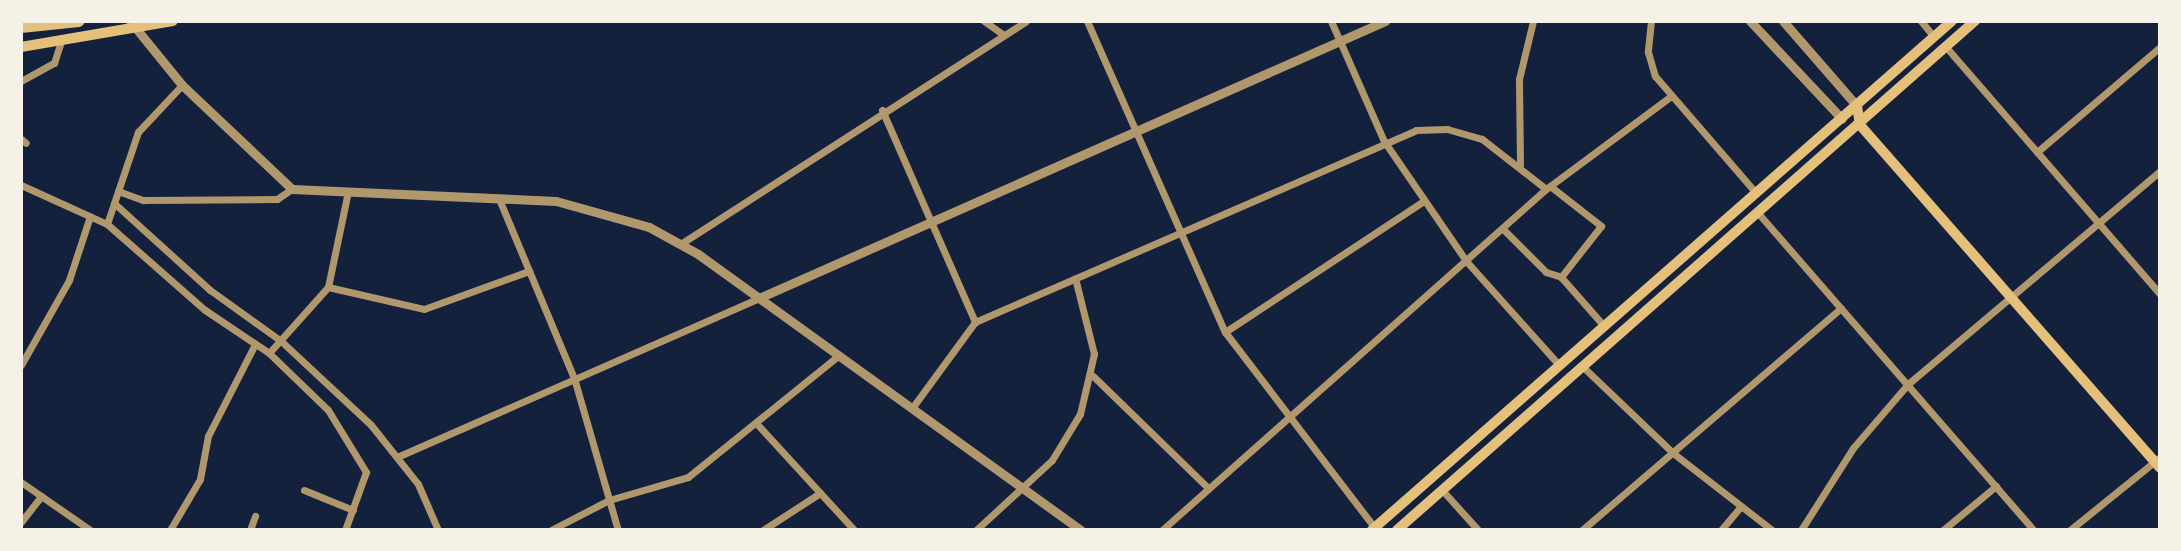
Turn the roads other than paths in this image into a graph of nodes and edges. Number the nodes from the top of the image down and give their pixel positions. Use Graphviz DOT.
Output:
graph roads {
  1 [pos="79,21"];
  2 [pos="173,21"];
  3 [pos="984,21"];
  4 [pos="1026,21"];
  5 [pos="1087,21"];
  6 [pos="1331,21"];
  7 [pos="1385,21"];
  8 [pos="1533,21"];
  9 [pos="1651,21"];
  10 [pos="1750,21"];
  11 [pos="1783,21"];
  12 [pos="1921,21"];
  13 [pos="1952,21"];
  14 [pos="1975,21"];
  15 [pos="131,25"];
  16 [pos="21,27"];
  17 [pos="1004,35"];
  18 [pos="1934,37"];
  19 [pos="61,41"];
  20 [pos="1340,41"];
  21 [pos="21,47"];
  22 [pos="1946,47"];
  23 [pos="2160,47"];
  24 [pos="21,81"];
  25 [pos="182,85"];
  26 [pos="1670,97"];
  27 [pos="1857,106"];
  28 [pos="881,110"];
  29 [pos="1842,120"];
  30 [pos="1860,125"];
  31 [pos="1135,130"];
  32 [pos="1384,141"];
  33 [pos="2037,152"];
  34 [pos="1520,164"];
  35 [pos="2160,171"];
  36 [pos="21,185"];
  37 [pos="1548,187"];
  38 [pos="292,189"];
  39 [pos="118,191"];
  40 [pos="1756,192"];
  41 [pos="347,196"];
  42 [pos="499,199"];
  43 [pos="1424,201"];
  44 [pos="114,203"];
  45 [pos="1758,214"];
  46 [pos="90,216"];
  47 [pos="2096,220"];
  48 [pos="930,221"];
  49 [pos="107,224"];
  50 [pos="1503,229"];
  51 [pos="1180,231"];
  52 [pos="682,243"];
  53 [pos="1466,262"];
  54 [pos="529,271"];
  55 [pos="1561,277"];
  56 [pos="1075,278"];
  57 [pos="328,288"];
  58 [pos="2160,294"];
  59 [pos="2007,295"];
  60 [pos="759,298"];
  61 [pos="1841,307"];
  62 [pos="975,322"];
  63 [pos="1604,326"];
  64 [pos="1225,332"];
  65 [pos="281,341"];
  66 [pos="255,344"];
  67 [pos="269,353"];
  68 [pos="838,356"];
  69 [pos="21,365"];
  70 [pos="1559,365"];
  71 [pos="1582,366"];
  72 [pos="1093,376"];
  73 [pos="575,378"];
  74 [pos="1908,384"];
  75 [pos="912,408"];
  76 [pos="1289,416"];
  77 [pos="757,424"];
  78 [pos="1673,453"];
  79 [pos="397,457"];
  80 [pos="2158,463"];
  81 [pos="21,482"];
  82 [pos="1996,486"];
  83 [pos="1023,488"];
  84 [pos="1208,488"];
  85 [pos="304,490"];
  86 [pos="1443,491"];
  87 [pos="820,493"];
  88 [pos="41,496"];
  89 [pos="609,500"];
  90 [pos="1741,506"];
  91 [pos="353,510"];
  92 [pos="255,516"];
  93 [pos="21,523"];
  94 [pos="1804,528"];
  95 [pos="1373,529"];
  96 [pos="90,530"];
  97 [pos="170,530"];
  98 [pos="250,530"];
  99 [pos="345,530"];
  100 [pos="438,530"];
  101 [pos="551,530"];
  102 [pos="618,530"];
  103 [pos="763,530"];
  104 [pos="854,530"];
  105 [pos="976,530"];
  106 [pos="1081,530"];
  107 [pos="1162,530"];
  108 [pos="1398,530"];
  109 [pos="1478,530"];
  110 [pos="1582,530"];
  111 [pos="1721,530"];
  112 [pos="1772,530"];
  113 [pos="1943,530"];
  114 [pos="2034,530"];
  115 [pos="2070,530"];
  1 -- 16 [label="highway"];
  2 -- 15 [label="main road"];
  3 -- 17 [label="street"];
  4 -- 17 [label="street"];
  5 -- 31 [label="street"];
  6 -- 20 [label="street"];
  7 -- 20 [label="street"];
  8 -- 34 [label="street"];
  9 -- 26 [label="street"];
  10 -- 29 [label="street"];
  11 -- 27 [label="street"];
  12 -- 18 [label="street"];
  13 -- 18 [label="main road"];
  14 -- 22 [label="main road"];
  15 -- 19 [label="main road"];
  15 -- 25 [label="street"];
  17 -- 28 [label="street"];
  18 -- 27 [label="main road"];
  19 -- 21 [label="main road"];
  19 -- 24 [label="street"];
  20 -- 31 [label="street"];
  20 -- 32 [label="street"];
  22 -- 30 [label="main road"];
  22 -- 33 [label="street"];
  23 -- 33 [label="street"];
  25 -- 38 [label="street"];
  25 -- 39 [label="street"];
  26 -- 37 [label="street"];
  26 -- 40 [label="street"];
  27 -- 29 [label="main road"];
  27 -- 30 [label="main road"];
  28 -- 48 [label="street"];
  28 -- 52 [label="street"];
  29 -- 30 [label="main road"];
  29 -- 40 [label="main road"];
  30 -- 45 [label="main road"];
  30 -- 59 [label="main road"];
  31 -- 48 [label="street"];
  31 -- 51 [label="street"];
  32 -- 34 [label="street"];
  32 -- 43 [label="street"];
  32 -- 51 [label="street"];
  33 -- 47 [label="street"];
  34 -- 37 [label="street"];
  35 -- 47 [label="street"];
  36 -- 46 [label="street"];
  37 -- 50 [label="street"];
  37 -- 55 [label="street"];
  38 -- 39 [label="street"];
  38 -- 41 [label="street"];
  39 -- 44 [label="street"];
  40 -- 63 [label="main road"];
  41 -- 42 [label="street"];
  41 -- 57 [label="street"];
  42 -- 52 [label="street"];
  42 -- 54 [label="street"];
  43 -- 53 [label="street"];
  43 -- 64 [label="street"];
  44 -- 49 [label="street"];
  44 -- 65 [label="street"];
  45 -- 61 [label="street"];
  45 -- 71 [label="main road"];
  46 -- 49 [label="street"];
  46 -- 69 [label="street"];
  47 -- 58 [label="street"];
  47 -- 59 [label="street"];
  48 -- 60 [label="street"];
  48 -- 62 [label="street"];
  49 -- 66 [label="street"];
  50 -- 53 [label="street"];
  50 -- 55 [label="street"];
  51 -- 56 [label="street"];
  51 -- 64 [label="street"];
  52 -- 60 [label="street"];
  53 -- 70 [label="street"];
  53 -- 76 [label="street"];
  54 -- 57 [label="street"];
  54 -- 73 [label="street"];
  55 -- 63 [label="street"];
  56 -- 62 [label="street"];
  56 -- 72 [label="street"];
  57 -- 65 [label="street"];
  59 -- 74 [label="street"];
  59 -- 80 [label="main road"];
  60 -- 68 [label="street"];
  60 -- 73 [label="street"];
  61 -- 74 [label="street"];
  61 -- 78 [label="street"];
  62 -- 75 [label="street"];
  63 -- 70 [label="main road"];
  64 -- 76 [label="street"];
  65 -- 67 [label="street"];
  65 -- 79 [label="street"];
  66 -- 67 [label="street"];
  66 -- 97 [label="street"];
  67 -- 91 [label="street"];
  68 -- 75 [label="street"];
  68 -- 77 [label="street"];
  70 -- 95 [label="main road"];
  71 -- 78 [label="street"];
  71 -- 86 [label="main road"];
  72 -- 83 [label="street"];
  72 -- 84 [label="street"];
  73 -- 79 [label="street"];
  73 -- 89 [label="street"];
  74 -- 82 [label="street"];
  74 -- 94 [label="street"];
  75 -- 83 [label="street"];
  76 -- 84 [label="street"];
  76 -- 95 [label="street"];
  77 -- 87 [label="street"];
  77 -- 89 [label="street"];
  78 -- 90 [label="street"];
  78 -- 110 [label="street"];
  79 -- 100 [label="street"];
  80 -- 115 [label="street"];
  81 -- 88 [label="street"];
  82 -- 113 [label="street"];
  82 -- 114 [label="street"];
  83 -- 105 [label="street"];
  83 -- 106 [label="street"];
  84 -- 107 [label="street"];
  85 -- 91 [label="street"];
  86 -- 108 [label="main road"];
  86 -- 109 [label="street"];
  87 -- 103 [label="street"];
  87 -- 104 [label="street"];
  88 -- 93 [label="street"];
  88 -- 96 [label="street"];
  89 -- 101 [label="street"];
  89 -- 102 [label="street"];
  90 -- 111 [label="street"];
  90 -- 112 [label="street"];
  91 -- 99 [label="street"];
  92 -- 98 [label="street"];
}
